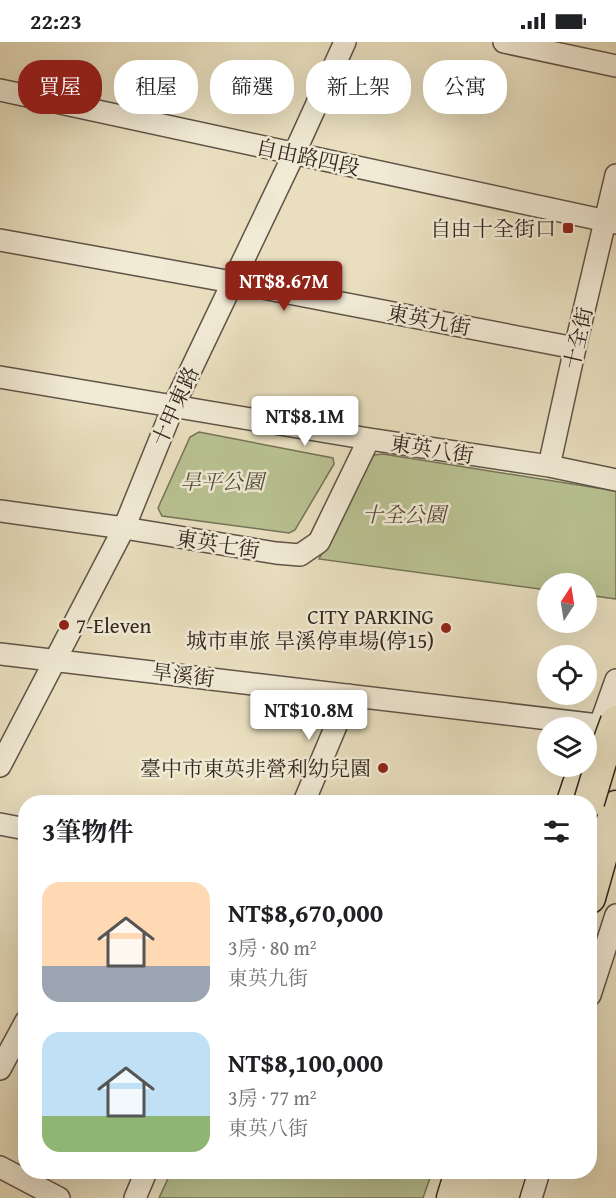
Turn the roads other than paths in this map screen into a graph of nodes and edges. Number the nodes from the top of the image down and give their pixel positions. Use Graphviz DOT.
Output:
graph roads {
  1 [pos="345,42"];
  2 [pos="504,42"];
  3 [pos="616,66"];
  4 [pos="0,90"];
  5 [pos="294,154"];
  6 [pos="616,175"];
  7 [pos="611,222"];
  8 [pos="0,240"];
  9 [pos="232,282"];
  10 [pos="575,348"];
  11 [pos="0,377"];
  12 [pos="174,405"];
  13 [pos="369,439"];
  14 [pos="549,466"];
  15 [pos="616,480"];
  16 [pos="0,511"];
  17 [pos="124,528"];
  18 [pos="0,654"];
  19 [pos="54,660"];
  20 [pos="616,680"];
  21 [pos="349,695"];
  22 [pos="611,724"];
  23 [pos="0,766"];
  24 [pos="579,789"];
  25 [pos="307,795"];
  26 [pos="616,806"];
  27 [pos="0,824"];
  28 [pos="18,827"];
  29 [pos="597,873"];
  30 [pos="616,915"];
  31 [pos="597,973"];
  32 [pos="18,1036"];
  33 [pos="0,1069"];
  34 [pos="0,1167"];
  35 [pos="18,1176"];
  36 [pos="23,1179"];
  37 [pos="143,1179"];
  38 [pos="448,1179"];
  39 [pos="458,1179"];
  40 [pos="473,1179"];
  41 [pos="481,1179"];
  42 [pos="509,1179"];
  43 [pos="537,1179"];
  44 [pos="59,1198"];
  45 [pos="135,1198"];
  46 [pos="442,1198"];
  47 [pos="452,1198"];
  48 [pos="467,1198"];
  49 [pos="476,1198"];
  50 [pos="503,1198"];
  51 [pos="531,1198"];
  1 -- 5 [label="street, 十甲東路"];
  2 -- 3 [label="street"];
  4 -- 5 [label="street, 自由路四段"];
  5 -- 7 [label="street, 自由路四段"];
  5 -- 9 [label="street, 十甲東路"];
  6 -- 7 [label="street, 十全街"];
  7 -- 10 [label="street, 十全街"];
  8 -- 9 [label="street, 東英九街"];
  9 -- 10 [label="street, 東英九街"];
  9 -- 12 [label="street, 十甲東路"];
  10 -- 14 [label="street, 十全街"];
  11 -- 12 [label="street, 東英八街"];
  12 -- 13 [label="street, 東英八街"];
  12 -- 17 [label="street, 十甲東路"];
  13 -- 14 [label="street, 東英八街"];
  13 -- 17 [label="street, 東英七街"];
  14 -- 15 [label="street, 東英八街"];
  16 -- 17 [label="street, 東英七街"];
  17 -- 19 [label="street, 十甲東路"];
  18 -- 19 [label="street, 旱溪街"];
  19 -- 21 [label="street, 旱溪街"];
  19 -- 23 [label="street, 十甲東路"];
  20 -- 22 [label="street"];
  21 -- 22 [label="street, 旱溪街"];
  21 -- 25 [label="street"];
  22 -- 24 [label="street"];
  22 -- 24 [label="highway, bridge"];
  26 -- 29 [label="highway"];
  27 -- 28 [label="street"];
  30 -- 31 [label="street"];
  32 -- 33 [label="street"];
  34 -- 35 [label="street"];
  36 -- 44 [label="street"];
  37 -- 45 [label="street"];
  38 -- 46 [label="street"];
  39 -- 47 [label="highway"];
  40 -- 48 [label="street"];
  41 -- 49 [label="highway"];
  42 -- 50 [label="highway"];
  43 -- 51 [label="street"];
}
